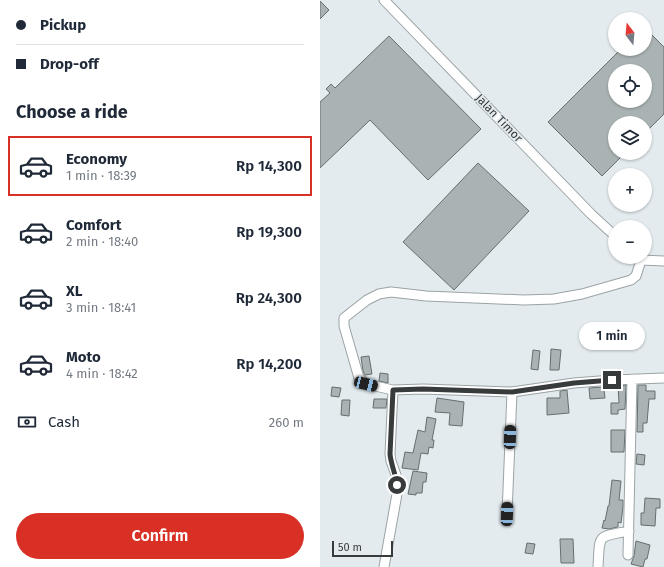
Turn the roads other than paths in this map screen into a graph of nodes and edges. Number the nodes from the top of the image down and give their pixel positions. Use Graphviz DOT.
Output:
graph roads {
  1 [pos="384,0"];
  2 [pos="608,230"];
  3 [pos="652,260"];
  4 [pos="664,261"];
  5 [pos="638,264"];
  6 [pos="664,378"];
  7 [pos="632,379"];
  8 [pos="393,390"];
  9 [pos="512,392"];
  10 [pos="507,514"];
  11 [pos="629,531"];
  12 [pos="628,555"];
  13 [pos="384,567"];
  14 [pos="598,567"];
  1 -- 2 [label="street, Jalan Timor"];
  3 -- 4 [label="street"];
  5 -- 8 [label="street"];
  6 -- 7 [label="street"];
  7 -- 9 [label="street"];
  7 -- 11 [label="street"];
  8 -- 9 [label="street"];
  8 -- 13 [label="street"];
  9 -- 10 [label="street"];
  11 -- 12 [label="street"];
  11 -- 14 [label="street"];
}
